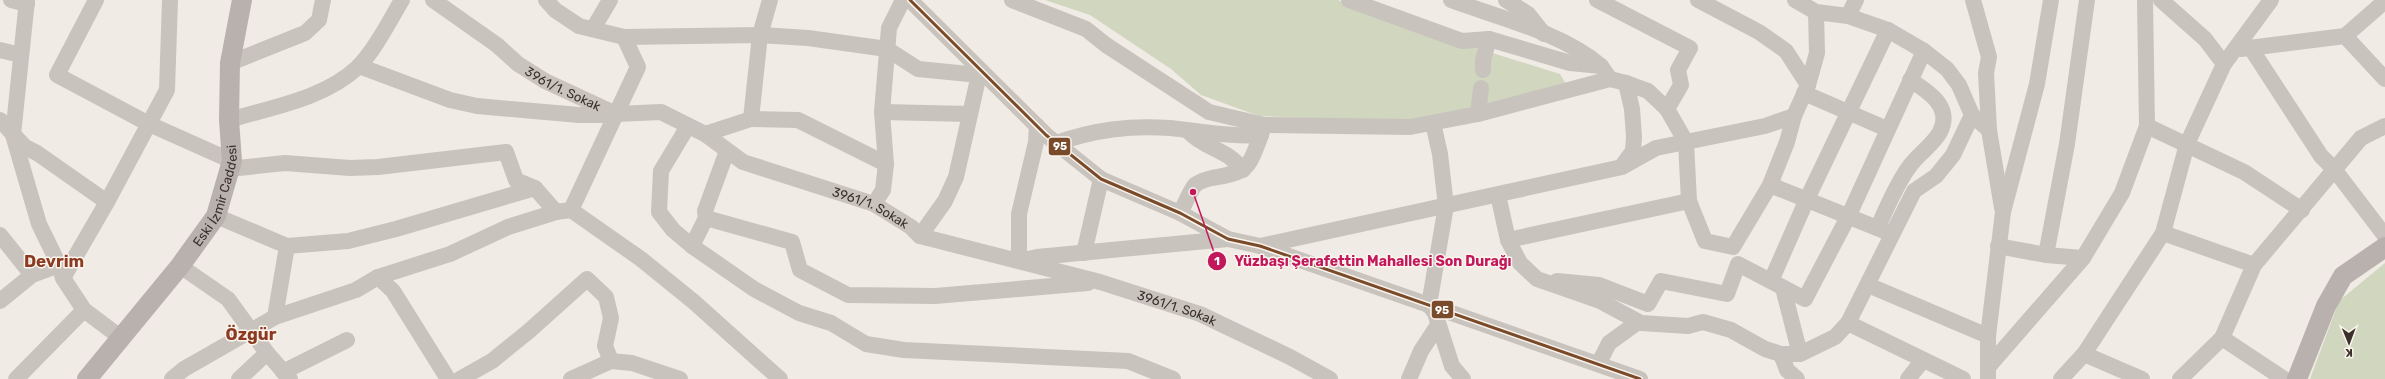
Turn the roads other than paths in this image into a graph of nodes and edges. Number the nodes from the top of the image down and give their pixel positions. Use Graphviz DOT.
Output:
graph roads {
  1 [pos="11,0"];
  2 [pos="96,0"];
  3 [pos="170,0"];
  4 [pos="242,0"];
  5 [pos="323,0"];
  6 [pos="402,0"];
  7 [pos="434,0"];
  8 [pos="546,0"];
  9 [pos="610,0"];
  10 [pos="770,0"];
  11 [pos="903,0"];
  12 [pos="910,0"];
  13 [pos="1012,0"];
  14 [pos="1349,0"];
  15 [pos="1451,0"];
  16 [pos="1506,0"];
  17 [pos="1597,0"];
  18 [pos="1698,0"];
  19 [pos="1795,0"];
  20 [pos="1856,0"];
  21 [pos="1973,0"];
  22 [pos="2051,0"];
  23 [pos="2087,0"];
  24 [pos="2145,0"];
  25 [pos="2162,0"];
  26 [pos="2385,0"];
  27 [pos="2268,1"];
  28 [pos="27,2"];
  29 [pos="1816,12"];
  30 [pos="1848,16"];
  31 [pos="593,29"];
  32 [pos="1888,30"];
  33 [pos="1544,34"];
  34 [pos="760,35"];
  35 [pos="2345,36"];
  36 [pos="624,37"];
  37 [pos="1489,39"];
  38 [pos="2250,46"];
  39 [pos="0,50"];
  40 [pos="888,50"];
  41 [pos="1924,51"];
  42 [pos="2233,51"];
  43 [pos="21,56"];
  44 [pos="230,63"];
  45 [pos="2224,64"];
  46 [pos="359,66"];
  47 [pos="1601,66"];
  48 [pos="1483,70"];
  49 [pos="980,73"];
  50 [pos="2385,79"];
  51 [pos="1910,80"];
  52 [pos="1618,81"];
  53 [pos="1481,88"];
  54 [pos="1806,89"];
  55 [pos="1667,109"];
  56 [pos="882,112"];
  57 [pos="1849,112"];
  58 [pos="616,114"];
  59 [pos="970,114"];
  60 [pos="1478,114"];
  61 [pos="1972,115"];
  62 [pos="1794,116"];
  63 [pos="751,119"];
  64 [pos="0,120"];
  65 [pos="229,120"];
  66 [pos="1433,123"];
  67 [pos="149,124"];
  68 [pos="688,126"];
  69 [pos="1037,126"];
  70 [pos="2147,126"];
  71 [pos="2385,126"];
  72 [pos="1887,129"];
  73 [pos="1188,130"];
  74 [pos="1263,130"];
  75 [pos="1989,130"];
  76 [pos="705,134"];
  77 [pos="12,135"];
  78 [pos="1686,142"];
  79 [pos="1056,143"];
  80 [pos="2187,144"];
  81 [pos="727,151"];
  82 [pos="886,164"];
  83 [pos="230,165"];
  84 [pos="1622,167"];
  85 [pos="2334,169"];
  86 [pos="1243,170"];
  87 [pos="1101,179"];
  88 [pos="1770,185"];
  89 [pos="535,188"];
  90 [pos="1498,195"];
  91 [pos="1807,199"];
  92 [pos="1689,201"];
  93 [pos="107,202"];
  94 [pos="874,204"];
  95 [pos="1446,206"];
  96 [pos="2302,210"];
  97 [pos="563,211"];
  98 [pos="2003,212"];
  99 [pos="1180,213"];
  100 [pos="1849,215"];
  101 [pos="216,216"];
  102 [pos="706,218"];
  103 [pos="1878,227"];
  104 [pos="2162,233"];
  105 [pos="0,235"];
  106 [pos="1892,235"];
  107 [pos="920,236"];
  108 [pos="2385,236"];
  109 [pos="1228,239"];
  110 [pos="1508,240"];
  111 [pos="287,246"];
  112 [pos="692,246"];
  113 [pos="1260,246"];
  114 [pos="1998,246"];
  115 [pos="1733,247"];
  116 [pos="2385,247"];
  117 [pos="1084,252"];
  118 [pos="2046,255"];
  119 [pos="2083,258"];
  120 [pos="1019,261"];
  121 [pos="1738,264"];
  122 [pos="2254,265"];
  123 [pos="180,266"];
  124 [pos="61,272"];
  125 [pos="32,275"];
  126 [pos="378,278"];
  127 [pos="1537,279"];
  128 [pos="1100,282"];
  129 [pos="1777,284"];
  130 [pos="1868,285"];
  131 [pos="1,299"];
  132 [pos="1429,305"];
  133 [pos="84,310"];
  134 [pos="275,317"];
  135 [pos="1638,322"];
  136 [pos="1848,323"];
  137 [pos="1438,325"];
  138 [pos="251,329"];
  139 [pos="1988,336"];
  140 [pos="120,337"];
  141 [pos="2222,338"];
  142 [pos="347,340"];
  143 [pos="267,352"];
  144 [pos="1781,354"];
  145 [pos="1800,354"];
  146 [pos="2084,354"];
  147 [pos="104,358"];
  148 [pos="1923,360"];
  149 [pos="611,361"];
  150 [pos="1599,363"];
  151 [pos="1989,373"];
  152 [pos="1621,375"];
  153 [pos="286,376"];
  154 [pos="2065,378"];
  155 [pos="2185,378"];
  156 [pos="16,379"];
  157 [pos="87,379"];
  158 [pos="97,379"];
  159 [pos="172,379"];
  160 [pos="239,379"];
  161 [pos="448,379"];
  162 [pos="460,379"];
  163 [pos="571,379"];
  164 [pos="680,379"];
  165 [pos="780,379"];
  166 [pos="1173,379"];
  167 [pos="1330,379"];
  168 [pos="1409,379"];
  169 [pos="1463,379"];
  170 [pos="1640,379"];
  171 [pos="1797,379"];
  172 [pos="1908,379"];
  173 [pos="1962,379"];
  174 [pos="2142,379"];
  175 [pos="2284,379"];
  176 [pos="2297,379"];
  1 -- 28 [label="street"];
  2 -- 67 [label="street"];
  3 -- 67 [label="street"];
  4 -- 44 [label="main road, Eski İzmir Caddesi"];
  5 -- 44 [label="street"];
  6 -- 46 [label="street"];
  7 -- 58 [label="street, 3961/1. Sokak"];
  8 -- 31 [label="street"];
  9 -- 31 [label="street"];
  10 -- 34 [label="street"];
  11 -- 40 [label="street"];
  12 -- 49 [label="street"];
  13 -- 74 [label="street"];
  14 -- 37 [label="street"];
  15 -- 33 [label="street"];
  16 -- 33 [label="street"];
  17 -- 55 [label="street"];
  18 -- 54 [label="street"];
  19 -- 29 [label="street"];
  20 -- 30 [label="street"];
  21 -- 75 [label="street"];
  22 -- 98 [label="street"];
  23 -- 118 [label="street"];
  24 -- 70 [label="street"];
  25 -- 45 [label="street"];
  26 -- 35 [label="street"];
  27 -- 42 [label="street"];
  28 -- 43 [label="street"];
  29 -- 30 [label="street"];
  29 -- 54 [label="street"];
  30 -- 32 [label="street"];
  31 -- 36 [label="street"];
  32 -- 41 [label="street"];
  32 -- 57 [label="street"];
  33 -- 47 [label="street"];
  34 -- 36 [label="street"];
  34 -- 40 [label="street"];
  34 -- 63 [label="street"];
  35 -- 38 [label="street"];
  35 -- 50 [label="street"];
  36 -- 58 [label="street"];
  37 -- 47 [label="street"];
  37 -- 48 [label="street"];
  38 -- 42 [label="street"];
  38 -- 85 [label="street"];
  39 -- 43 [label="street"];
  40 -- 49 [label="street"];
  40 -- 56 [label="street"];
  41 -- 51 [label="street"];
  41 -- 61 [label="street"];
  42 -- 45 [label="street"];
  43 -- 77 [label="street"];
  44 -- 65 [label="main road, Eski İzmir Caddesi"];
  45 -- 80 [label="street"];
  46 -- 58 [label="street"];
  46 -- 65 [label="street"];
  47 -- 52 [label="street"];
  49 -- 59 [label="street"];
  49 -- 69 [label="street"];
  51 -- 72 [label="street"];
  51 -- 103 [label="street"];
  52 -- 55 [label="street"];
  52 -- 60 [label="street"];
  52 -- 84 [label="street"];
  53 -- 60 [label="street"];
  54 -- 57 [label="street"];
  54 -- 62 [label="street"];
  55 -- 78 [label="street"];
  56 -- 59 [label="street"];
  56 -- 82 [label="street"];
  57 -- 72 [label="street"];
  57 -- 91 [label="street"];
  58 -- 68 [label="street, 3961/1. Sokak"];
  58 -- 97 [label="street"];
  59 -- 107 [label="street"];
  60 -- 66 [label="street"];
  61 -- 75 [label="street"];
  61 -- 106 [label="street"];
  62 -- 78 [label="street"];
  62 -- 88 [label="street"];
  63 -- 76 [label="street"];
  63 -- 82 [label="street"];
  64 -- 77 [label="street"];
  65 -- 83 [label="main road, Eski İzmir Caddesi"];
  66 -- 74 [label="street"];
  66 -- 95 [label="street"];
  67 -- 83 [label="street"];
  67 -- 93 [label="street"];
  68 -- 76 [label="street, 3961/1. Sokak"];
  68 -- 112 [label="street"];
  69 -- 79 [label="street"];
  69 -- 120 [label="street"];
  70 -- 80 [label="street"];
  70 -- 119 [label="street"];
  71 -- 85 [label="street"];
  72 -- 100 [label="street"];
  73 -- 74 [label="street"];
  73 -- 79 [label="street"];
  73 -- 86 [label="street"];
  74 -- 86 [label="street"];
  75 -- 98 [label="street"];
  76 -- 81 [label="street, 3961/1. Sokak"];
  77 -- 93 [label="street"];
  77 -- 124 [label="street"];
  78 -- 84 [label="street"];
  78 -- 92 [label="street"];
  79 -- 87 [label="street"];
  80 -- 96 [label="street"];
  80 -- 104 [label="street"];
  81 -- 94 [label="street, 3961/1. Sokak"];
  81 -- 102 [label="street"];
  82 -- 94 [label="street"];
  83 -- 89 [label="street"];
  83 -- 101 [label="main road, Eski İzmir Caddesi"];
  84 -- 90 [label="street"];
  85 -- 96 [label="street"];
  85 -- 108 [label="street"];
  86 -- 99 [label="street"];
  87 -- 99 [label="street"];
  87 -- 117 [label="street"];
  88 -- 91 [label="street"];
  88 -- 115 [label="street"];
  89 -- 97 [label="street"];
  89 -- 111 [label="street"];
  90 -- 95 [label="street"];
  90 -- 110 [label="street"];
  91 -- 100 [label="street"];
  91 -- 129 [label="street"];
  92 -- 110 [label="street"];
  92 -- 115 [label="street"];
  93 -- 124 [label="street"];
  94 -- 107 [label="street, 3961/1. Sokak"];
  95 -- 113 [label="street"];
  95 -- 132 [label="street"];
  96 -- 122 [label="street"];
  97 -- 126 [label="street"];
  97 -- 165 [label="street"];
  98 -- 114 [label="street"];
  99 -- 109 [label="street"];
  100 -- 103 [label="street"];
  100 -- 129 [label="street"];
  101 -- 111 [label="street"];
  101 -- 123 [label="main road, Eski İzmir Caddesi"];
  102 -- 112 [label="street"];
  102 -- 128 [label="street"];
  103 -- 106 [label="street"];
  104 -- 122 [label="street"];
  104 -- 146 [label="street"];
  105 -- 125 [label="street"];
  106 -- 130 [label="street"];
  107 -- 120 [label="street, 3961/1. Sokak"];
  109 -- 113 [label="street"];
  109 -- 117 [label="street"];
  110 -- 127 [label="street"];
  111 -- 134 [label="street"];
  112 -- 166 [label="street"];
  113 -- 132 [label="street"];
  114 -- 118 [label="street"];
  114 -- 139 [label="street"];
  115 -- 121 [label="street"];
  116 -- 176 [label="main road"];
  117 -- 120 [label="street"];
  118 -- 119 [label="street"];
  119 -- 151 [label="street"];
  120 -- 128 [label="street, 3961/1. Sokak"];
  121 -- 127 [label="street"];
  121 -- 129 [label="street"];
  122 -- 141 [label="street"];
  123 -- 138 [label="street"];
  123 -- 140 [label="main road, Eski İzmir Caddesi"];
  124 -- 125 [label="street"];
  124 -- 133 [label="street"];
  125 -- 131 [label="street"];
  126 -- 134 [label="street"];
  126 -- 161 [label="street"];
  127 -- 135 [label="street"];
  128 -- 167 [label="street, 3961/1. Sokak"];
  129 -- 145 [label="street"];
  130 -- 136 [label="street"];
  130 -- 139 [label="street"];
  132 -- 137 [label="street"];
  132 -- 150 [label="street"];
  133 -- 140 [label="street"];
  133 -- 156 [label="street"];
  134 -- 138 [label="street"];
  135 -- 144 [label="street"];
  135 -- 150 [label="street"];
  136 -- 145 [label="street"];
  136 -- 148 [label="street"];
  137 -- 168 [label="street"];
  137 -- 169 [label="street"];
  138 -- 143 [label="street"];
  138 -- 159 [label="street"];
  139 -- 151 [label="street"];
  140 -- 147 [label="main road, Eski İzmir Caddesi"];
  141 -- 155 [label="street"];
  141 -- 175 [label="street"];
  142 -- 153 [label="street"];
  143 -- 153 [label="street"];
  143 -- 160 [label="street"];
  144 -- 145 [label="street"];
  144 -- 171 [label="street"];
  146 -- 154 [label="street"];
  146 -- 174 [label="street"];
  147 -- 157 [label="main road, Eski İzmir Caddesi"];
  147 -- 158 [label="main road, Eski İzmir Caddesi"];
  148 -- 172 [label="street"];
  148 -- 173 [label="street"];
  149 -- 162 [label="street"];
  149 -- 163 [label="street"];
  149 -- 164 [label="street"];
  150 -- 152 [label="street"];
  152 -- 170 [label="street"];
}
